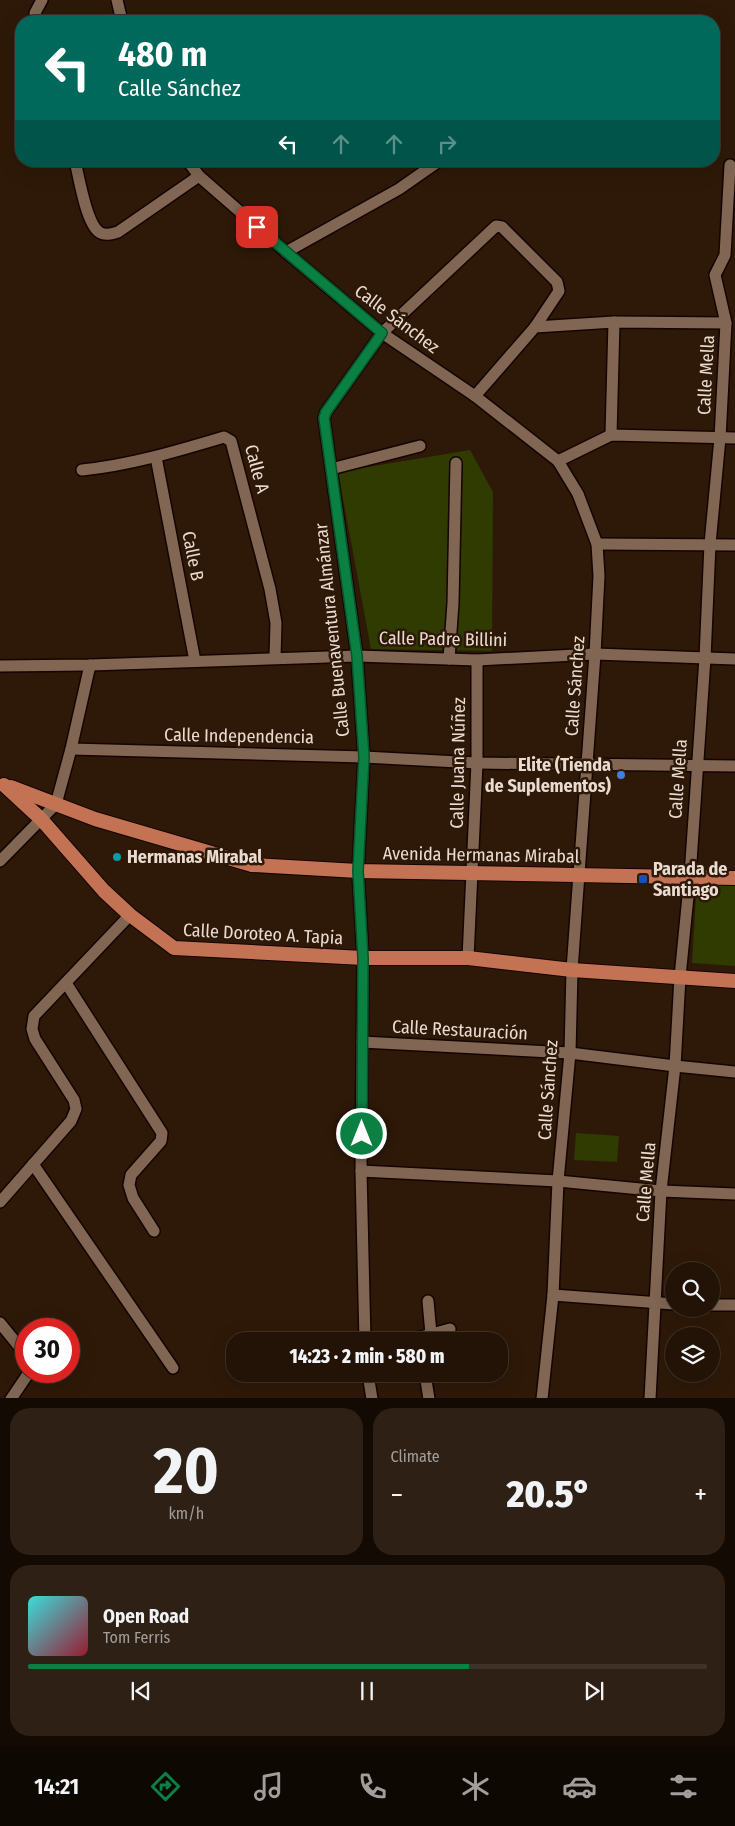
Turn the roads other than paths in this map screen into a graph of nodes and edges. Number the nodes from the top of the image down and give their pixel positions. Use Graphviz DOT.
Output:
graph roads {
  1 [pos="42,0"];
  2 [pos="117,0"];
  3 [pos="36,15"];
  4 [pos="121,15"];
  5 [pos="730,165"];
  6 [pos="76,167"];
  7 [pos="192,167"];
  8 [pos="430,167"];
  9 [pos="199,176"];
  10 [pos="286,252"];
  11 [pos="614,322"];
  12 [pos="726,323"];
  13 [pos="535,327"];
  14 [pos="382,333"];
  15 [pos="475,396"];
  16 [pos="611,435"];
  17 [pos="720,438"];
  18 [pos="735,438"];
  19 [pos="420,446"];
  20 [pos="156,457"];
  21 [pos="558,461"];
  22 [pos="456,463"];
  23 [pos="331,469"];
  24 [pos="82,470"];
  25 [pos="597,544"];
  26 [pos="710,544"];
  27 [pos="735,545"];
  28 [pos="595,654"];
  29 [pos="357,656"];
  30 [pos="275,658"];
  31 [pos="705,658"];
  32 [pos="449,659"];
  33 [pos="735,659"];
  34 [pos="477,660"];
  35 [pos="195,661"];
  36 [pos="90,665"];
  37 [pos="0,666"];
  38 [pos="71,749"];
  39 [pos="364,757"];
  40 [pos="477,763"];
  41 [pos="587,764"];
  42 [pos="696,765"];
  43 [pos="735,766"];
  44 [pos="2,784"];
  45 [pos="56,804"];
  46 [pos="41,819"];
  47 [pos="0,861"];
  48 [pos="358,871"];
  49 [pos="472,874"];
  50 [pos="578,876"];
  51 [pos="690,876"];
  52 [pos="735,878"];
  53 [pos="130,915"];
  54 [pos="363,958"];
  55 [pos="468,958"];
  56 [pos="572,970"];
  57 [pos="680,977"];
  58 [pos="735,980"];
  59 [pos="66,983"];
  60 [pos="362,1042"];
  61 [pos="570,1053"];
  62 [pos="675,1066"];
  63 [pos="735,1072"];
  64 [pos="33,1164"];
  65 [pos="361,1171"];
  66 [pos="558,1181"];
  67 [pos="661,1191"];
  68 [pos="735,1194"];
  69 [pos="0,1202"];
  70 [pos="154,1230"];
  71 [pos="553,1296"];
  72 [pos="428,1301"];
  73 [pos="656,1304"];
  74 [pos="665,1304"];
  75 [pos="720,1305"];
  76 [pos="735,1306"];
  77 [pos="0,1323"];
  78 [pos="450,1328"];
  79 [pos="365,1332"];
  80 [pos="425,1332"];
  81 [pos="440,1332"];
  82 [pos="15,1341"];
  83 [pos="172,1368"];
  84 [pos="369,1382"];
  85 [pos="426,1382"];
  86 [pos="22,1383"];
  87 [pos="11,1398"];
  88 [pos="372,1398"];
  89 [pos="429,1398"];
  90 [pos="542,1398"];
  91 [pos="650,1398"];
  1 -- 3 [label="street"];
  2 -- 4 [label="street"];
  5 -- 12 [label="street, Calle Mella"];
  6 -- 9 [label="street"];
  7 -- 9 [label="street, Calle Sánchez"];
  8 -- 10 [label="street"];
  9 -- 10 [label="street, Calle Sánchez"];
  10 -- 14 [label="street, Calle Sánchez"];
  11 -- 12 [label="street"];
  11 -- 13 [label="street"];
  11 -- 16 [label="street"];
  12 -- 17 [label="street, Calle Mella"];
  13 -- 14 [label="street, Calle Buenaventura Almánzar"];
  13 -- 15 [label="street"];
  14 -- 15 [label="street, Calle Sánchez"];
  14 -- 23 [label="street, Calle Buenaventura Almánzar"];
  15 -- 21 [label="street, Calle Sánchez"];
  16 -- 17 [label="street"];
  16 -- 21 [label="street"];
  17 -- 18 [label="street"];
  17 -- 26 [label="street, Calle Mella"];
  19 -- 23 [label="street"];
  20 -- 24 [label="street, Calle A"];
  20 -- 30 [label="street, Calle A"];
  20 -- 35 [label="street, Calle B"];
  21 -- 25 [label="street, Calle Sánchez"];
  22 -- 32 [label="street"];
  23 -- 29 [label="street, Calle Buenaventura Almánzar"];
  25 -- 26 [label="street"];
  25 -- 28 [label="street, Calle Sánchez"];
  26 -- 27 [label="street"];
  26 -- 31 [label="street, Calle Mella"];
  28 -- 31 [label="street, Calle Padre Billini"];
  28 -- 34 [label="street, Calle Padre Billini"];
  28 -- 41 [label="street, Calle Sánchez"];
  29 -- 30 [label="street, Calle Padre Billini"];
  29 -- 32 [label="street, Calle Padre Billini"];
  29 -- 39 [label="street, Calle Buenaventura Almánzar"];
  30 -- 35 [label="street, Calle Padre Billini"];
  31 -- 33 [label="street, Calle Padre Billini"];
  31 -- 42 [label="street, Calle Mella"];
  32 -- 34 [label="street, Calle Padre Billini"];
  34 -- 40 [label="street, Calle Juana Núñez"];
  35 -- 36 [label="street, Calle Padre Billini"];
  36 -- 37 [label="street, Calle Padre Billini"];
  36 -- 38 [label="street"];
  38 -- 39 [label="street, Calle Independencia"];
  38 -- 45 [label="street"];
  39 -- 40 [label="street, Calle Independencia"];
  39 -- 48 [label="street, Calle Buenaventura Almánzar"];
  40 -- 41 [label="street, Calle Independencia"];
  40 -- 49 [label="street, Calle Juana Núñez"];
  41 -- 42 [label="street, Calle Independencia"];
  41 -- 50 [label="street, Calle Sánchez"];
  42 -- 43 [label="street, Calle Independencia"];
  42 -- 51 [label="street, Calle Mella"];
  44 -- 45 [label="main road, Avenida Hermanas Mirabal"];
  44 -- 46 [label="main road, Calle Doroteo A. Tapia"];
  45 -- 46 [label="street"];
  45 -- 48 [label="main road, Avenida Hermanas Mirabal"];
  46 -- 47 [label="street"];
  46 -- 53 [label="main road, Calle Doroteo A. Tapia"];
  48 -- 49 [label="main road, Avenida Hermanas Mirabal"];
  48 -- 54 [label="street, Calle Buenaventura Almánzar"];
  49 -- 50 [label="main road, Avenida Hermanas Mirabal"];
  49 -- 55 [label="street, Calle Juana Núñez"];
  50 -- 51 [label="main road, Avenida Hermanas Mirabal"];
  50 -- 56 [label="street, Calle Sánchez"];
  51 -- 52 [label="main road, Avenida Hermanas Mirabal"];
  51 -- 57 [label="street, Calle Mella"];
  53 -- 54 [label="main road, Calle Doroteo A. Tapia"];
  53 -- 59 [label="street"];
  54 -- 55 [label="main road, Calle Doroteo A. Tapia"];
  54 -- 60 [label="street, Calle Buenaventura Almánzar"];
  55 -- 56 [label="main road, Calle Doroteo A. Tapia"];
  56 -- 57 [label="main road, Calle Doroteo A. Tapia"];
  56 -- 61 [label="street, Calle Sánchez"];
  57 -- 58 [label="main road, Calle Doroteo A. Tapia"];
  57 -- 62 [label="street, Calle Mella"];
  59 -- 64 [label="street"];
  59 -- 70 [label="street"];
  60 -- 61 [label="street, Calle Restauración"];
  60 -- 65 [label="street, Calle Buenaventura Almánzar"];
  61 -- 62 [label="street, Calle Restauración"];
  61 -- 66 [label="street, Calle Sánchez"];
  62 -- 63 [label="street, Calle Restauración"];
  62 -- 67 [label="street, Calle Mella"];
  64 -- 69 [label="street"];
  64 -- 83 [label="street"];
  65 -- 66 [label="street"];
  65 -- 79 [label="street, Calle Buenaventura Almánzar"];
  66 -- 67 [label="street"];
  66 -- 71 [label="street, Calle Sánchez"];
  67 -- 68 [label="street"];
  67 -- 73 [label="street, Calle Mella"];
  71 -- 73 [label="street"];
  71 -- 90 [label="street, Calle Sánchez"];
  72 -- 80 [label="street"];
  73 -- 74 [label="street"];
  73 -- 91 [label="street, Calle Mella"];
  75 -- 76 [label="street"];
  77 -- 82 [label="street"];
  78 -- 81 [label="street"];
  84 -- 88 [label="street"];
  85 -- 89 [label="street"];
  86 -- 87 [label="street"];
}
